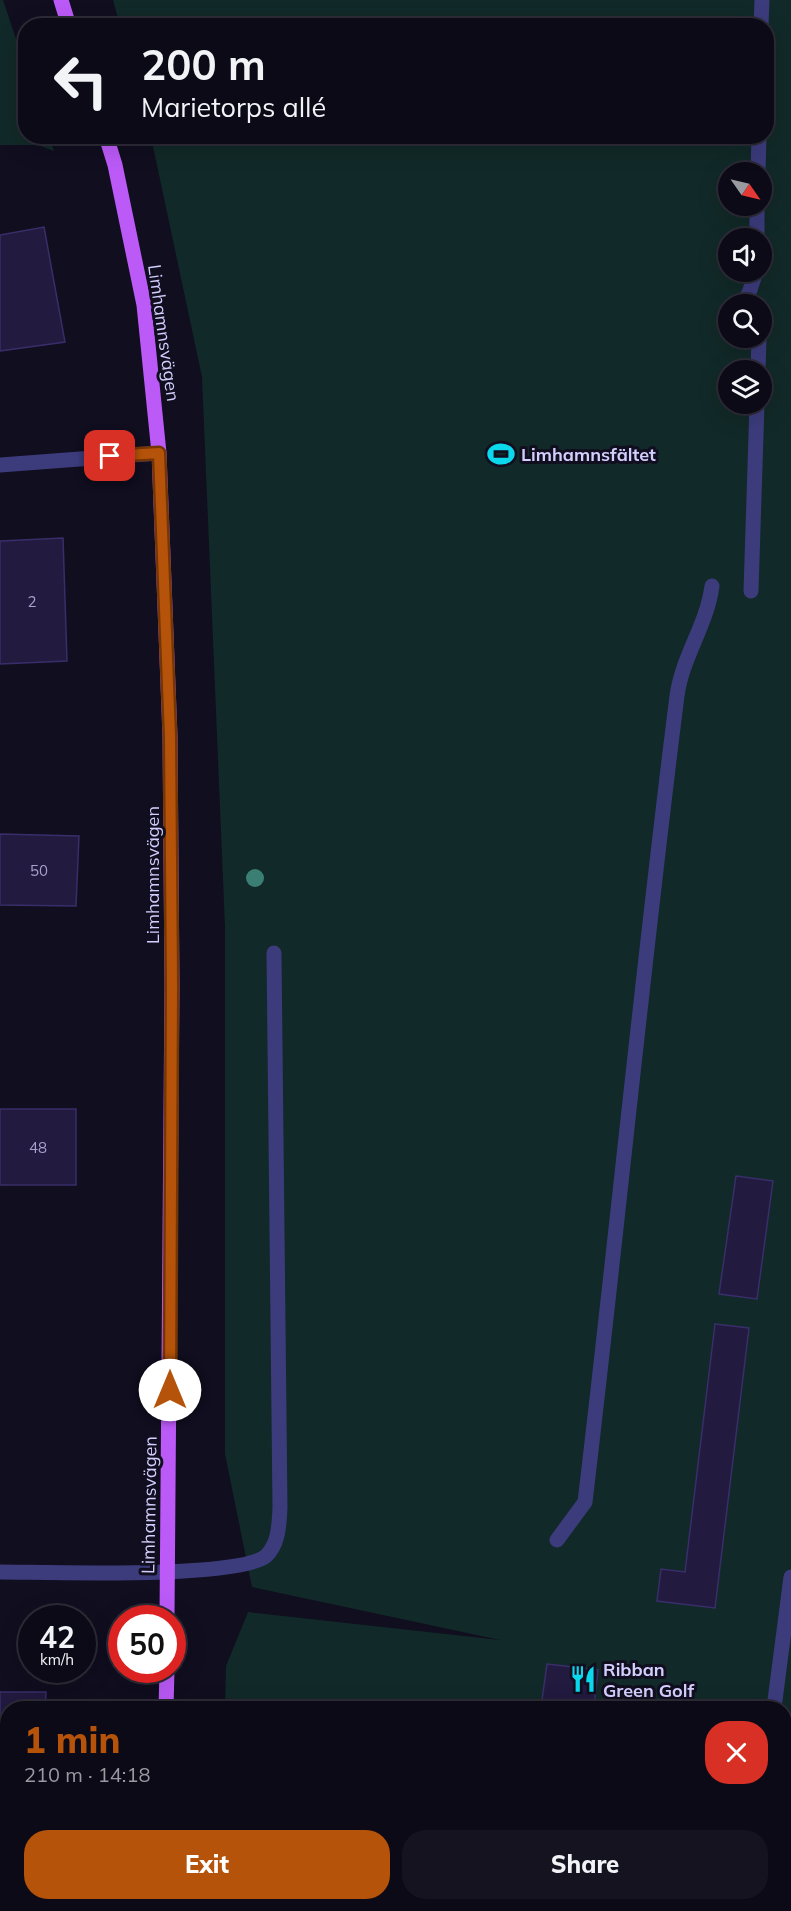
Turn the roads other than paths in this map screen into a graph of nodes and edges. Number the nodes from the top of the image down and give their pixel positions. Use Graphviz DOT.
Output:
graph roads {
  1 [pos="60,0"];
  2 [pos="762,0"];
  3 [pos="66,18"];
  4 [pos="761,18"];
  5 [pos="109,144"];
  6 [pos="759,144"];
  7 [pos="758,162"];
  8 [pos="757,414"];
  9 [pos="159,453"];
  10 [pos="0,465"];
  11 [pos="712,586"];
  12 [pos="751,591"];
  13 [pos="274,953"];
  14 [pos="557,1540"];
  15 [pos="168,1571"];
  16 [pos="0,1572"];
  17 [pos="791,1577"];
  18 [pos="167,1605"];
  19 [pos="167,1683"];
  20 [pos="166,1701"];
  21 [pos="775,1701"];
  1 -- 3 [label="main road"];
  2 -- 4 [label="street"];
  5 -- 9 [label="main road, Limhamnsvägen"];
  6 -- 7 [label="street"];
  8 -- 12 [label="street"];
  9 -- 10 [label="street"];
  9 -- 15 [label="main road, Limhamnsvägen"];
  11 -- 14 [label="street"];
  13 -- 15 [label="street"];
  15 -- 16 [label="street"];
  15 -- 18 [label="main road, Limhamnsvägen"];
  17 -- 21 [label="street"];
  19 -- 20 [label="main road"];
}
